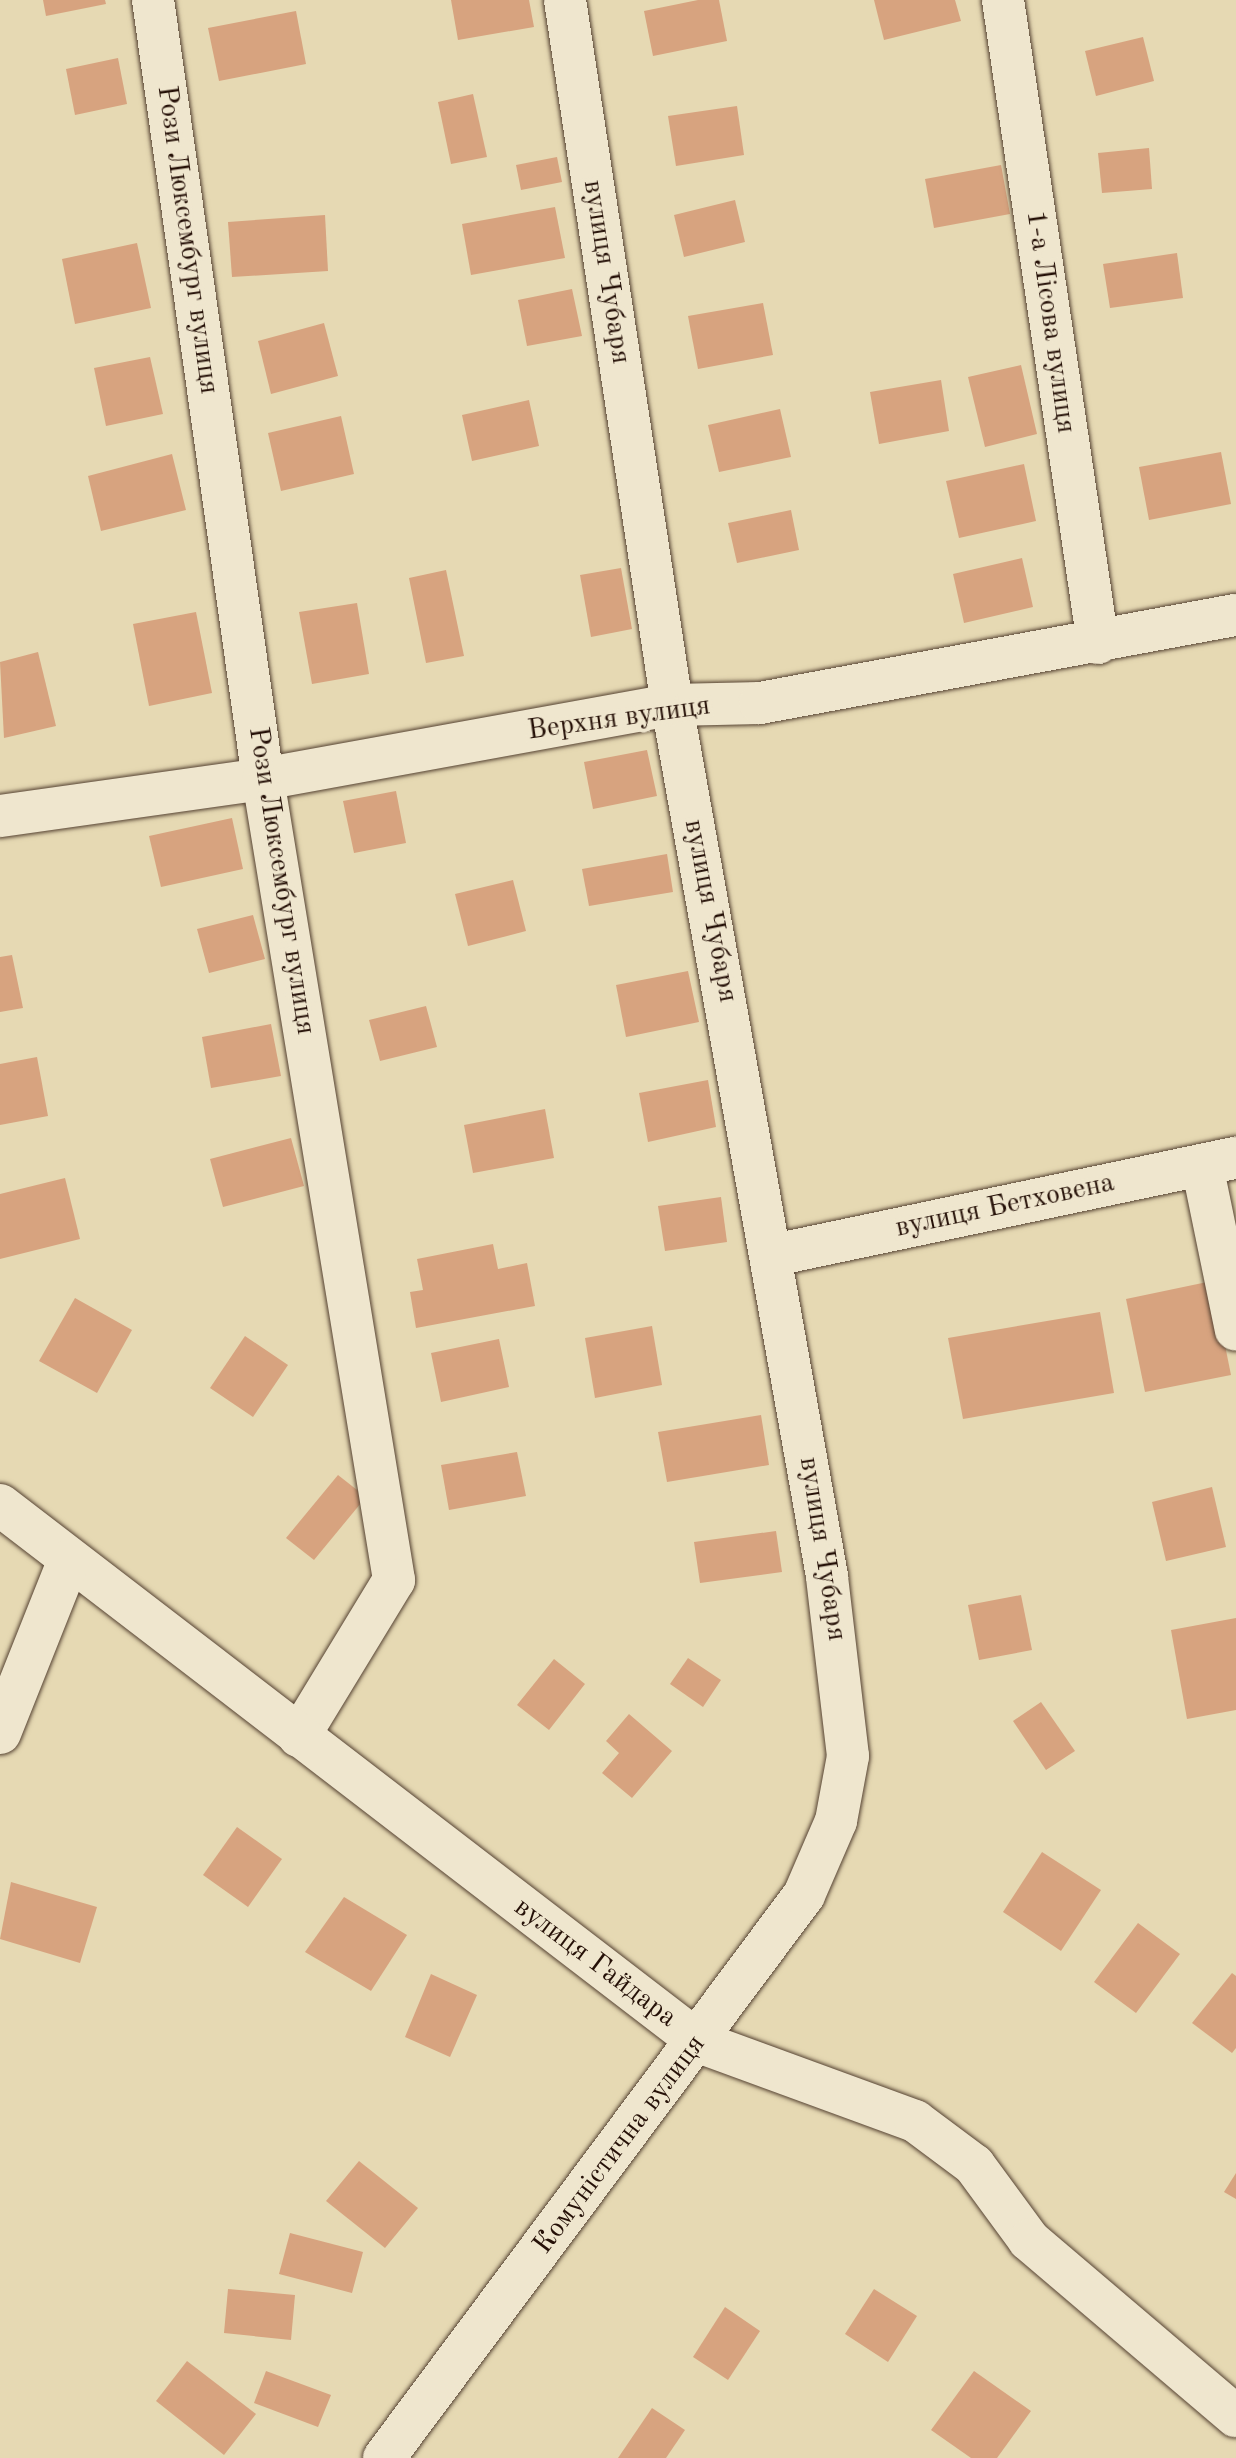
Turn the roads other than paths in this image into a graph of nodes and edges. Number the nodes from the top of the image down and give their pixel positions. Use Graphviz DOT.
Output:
graph roads {
  1 [pos="153,0"];
  2 [pos="565,0"];
  3 [pos="1003,0"];
  4 [pos="1236,615"];
  5 [pos="1098,643"];
  6 [pos="672,705"];
  7 [pos="263,779"];
  8 [pos="0,816"];
  9 [pos="1219,1161"];
  10 [pos="774,1255"];
  11 [pos="1236,1330"];
  12 [pos="0,1505"];
  13 [pos="69,1560"];
  14 [pos="0,1733"];
  15 [pos="299,1736"];
  16 [pos="836,1821"];
  17 [pos="699,2042"];
  18 [pos="1236,2416"];
  19 [pos="384,2458"];
  1 -- 7 [label="street, Рози Люксембург вулиця"];
  2 -- 6 [label="street, вулиця Чубаря"];
  3 -- 5 [label="street, 1-а Лісова вулиця"];
  4 -- 5 [label="street, Верхня вулиця"];
  5 -- 6 [label="street, Верхня вулиця"];
  6 -- 7 [label="street, Верхня вулиця"];
  6 -- 10 [label="street, вулиця Чубаря"];
  7 -- 8 [label="street, Верхня вулиця"];
  7 -- 15 [label="street, Рози Люксембург вулиця"];
  9 -- 10 [label="street, вулиця Бетховена"];
  9 -- 11 [label="street"];
  10 -- 16 [label="street, вулиця Чубаря"];
  12 -- 13 [label="street, вулиця Гайдара"];
  13 -- 14 [label="street"];
  13 -- 15 [label="street, вулиця Гайдара"];
  15 -- 17 [label="street, вулиця Гайдара"];
  16 -- 17 [label="street, Комуністична вулиця"];
  17 -- 18 [label="street, вулиця Гайдара"];
  17 -- 19 [label="street, Комуністична вулиця"];
}
